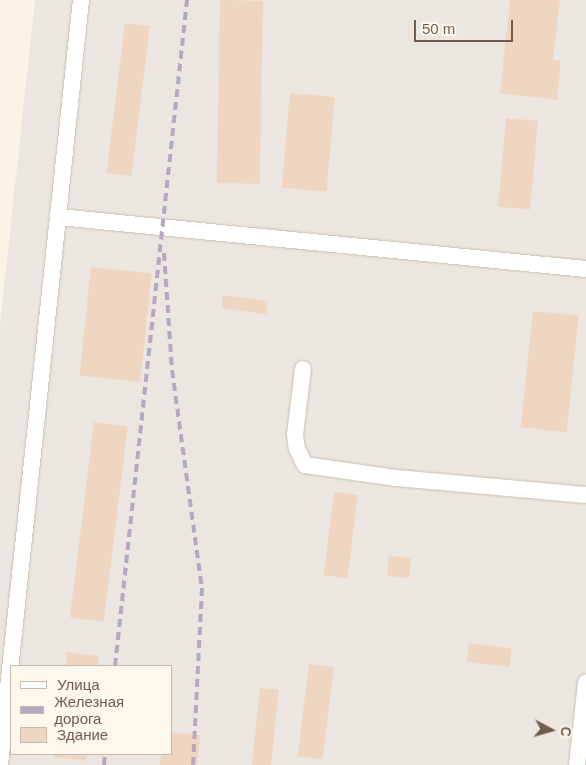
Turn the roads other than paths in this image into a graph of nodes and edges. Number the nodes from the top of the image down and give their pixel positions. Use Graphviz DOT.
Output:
graph roads {
  1 [pos="81,0"];
  2 [pos="59,217"];
  3 [pos="586,269"];
  4 [pos="303,369"];
  5 [pos="586,495"];
  6 [pos="11,665"];
  7 [pos="10,671"];
  8 [pos="586,682"];
  9 [pos="0,764"];
  10 [pos="577,765"];
  1 -- 2 [label="lane"];
  2 -- 3 [label="lane"];
  2 -- 6 [label="lane"];
  4 -- 5 [label="lane"];
  7 -- 9 [label="lane"];
  8 -- 10 [label="lane"];
}
